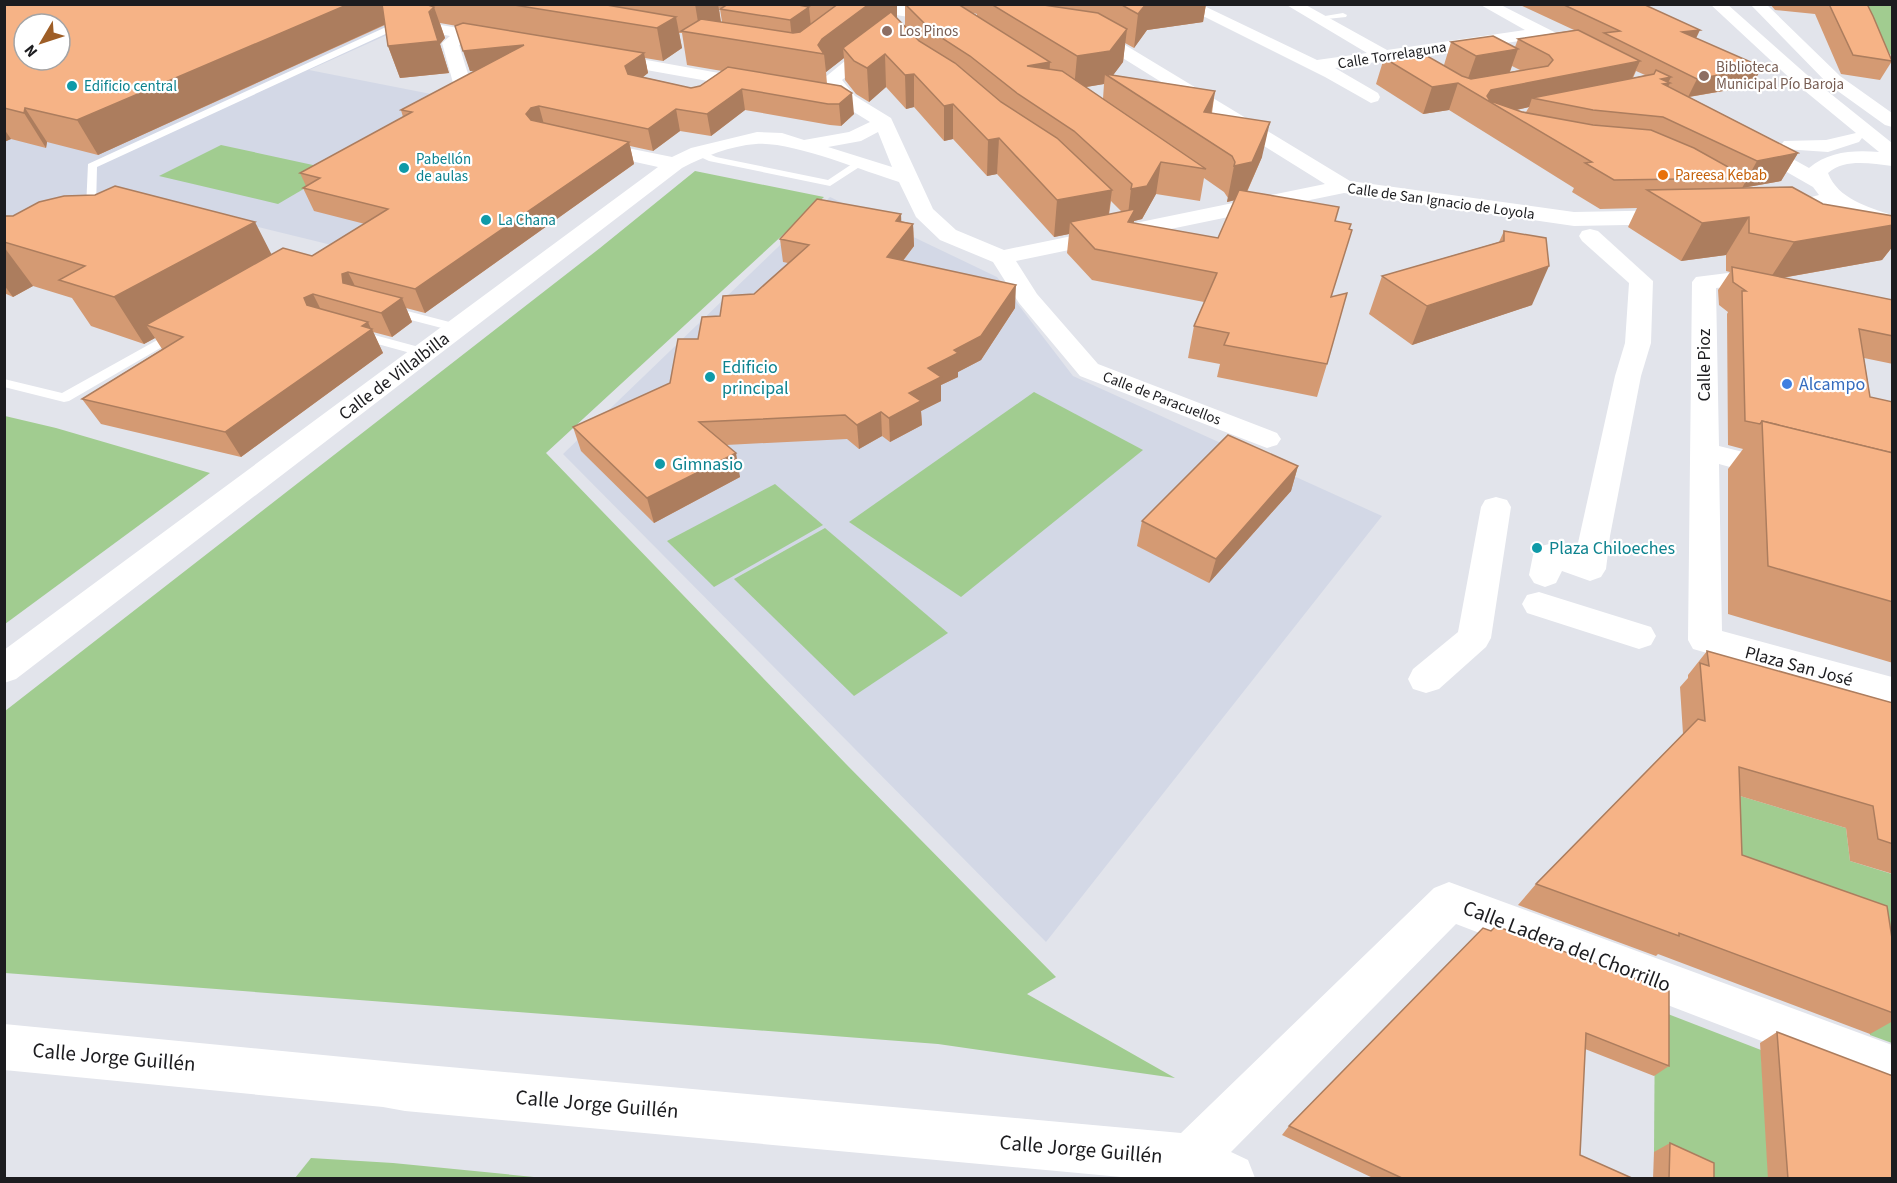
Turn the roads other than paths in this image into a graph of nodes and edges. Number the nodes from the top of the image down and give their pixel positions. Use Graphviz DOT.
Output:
graph roads {
  1 [pos="435,4"];
  2 [pos="855,4"];
  3 [pos="1186,4"];
  4 [pos="1276,4"];
  5 [pos="1486,4"];
  6 [pos="1756,4"];
  7 [pos="1719,7"];
  8 [pos="916,13"];
  9 [pos="1303,14"];
  10 [pos="1343,15"];
  11 [pos="969,20"];
  12 [pos="1267,24"];
  13 [pos="435,28"];
  14 [pos="1239,28"];
  15 [pos="1541,33"];
  16 [pos="468,34"];
  17 [pos="1068,34"];
  18 [pos="512,42"];
  19 [pos="1456,45"];
  20 [pos="590,55"];
  21 [pos="1388,55"];
  22 [pos="685,56"];
  23 [pos="1485,61"];
  24 [pos="1602,64"];
  25 [pos="1315,66"];
  26 [pos="670,69"];
  27 [pos="1418,71"];
  28 [pos="1800,78"];
  29 [pos="727,80"];
  30 [pos="647,84"];
  31 [pos="771,87"];
  32 [pos="464,90"];
  33 [pos="703,95"];
  34 [pos="1371,97"];
  35 [pos="1893,121"];
  36 [pos="884,122"];
  37 [pos="1852,138"];
  38 [pos="1884,140"];
  39 [pos="569,142"];
  40 [pos="805,145"];
  41 [pos="1791,145"];
  42 [pos="1893,153"];
  43 [pos="686,158"];
  44 [pos="1850,158"];
  45 [pos="1893,160"];
  46 [pos="860,164"];
  47 [pos="908,178"];
  48 [pos="1344,187"];
  49 [pos="1827,190"];
  50 [pos="92,210"];
  51 [pos="1696,216"];
  52 [pos="1893,223"];
  53 [pos="1590,236"];
  54 [pos="1002,257"];
  55 [pos="1795,295"];
  56 [pos="379,308"];
  57 [pos="457,328"];
  58 [pos="184,329"];
  59 [pos="346,331"];
  60 [pos="425,353"];
  61 [pos="4,384"];
  62 [pos="1267,439"];
  63 [pos="1704,451"];
  64 [pos="1802,476"];
  65 [pos="1496,507"];
  66 [pos="1639,636"];
  67 [pos="1705,640"];
  68 [pos="4,669"];
  69 [pos="1426,680"];
  70 [pos="1893,692"];
  71 [pos="4,1047"];
  72 [pos="1893,1068"];
  73 [pos="1210,1169"];
  1 -- 50 [label="lane"];
  2 -- 8 [label="street"];
  3 -- 14 [label="street, Calle Torrelaguna"];
  4 -- 9 [label="street"];
  5 -- 15 [label="street"];
  6 -- 35 [label="street"];
  7 -- 28 [label="street"];
  8 -- 11 [label="street"];
  8 -- 36 [label="street"];
  9 -- 10 [label="lane"];
  9 -- 21 [label="street"];
  12 -- 14 [label="street"];
  13 -- 16 [label="street"];
  14 -- 25 [label="street, Calle Torrelaguna"];
  15 -- 19 [label="street, Calle Torrelaguna"];
  15 -- 24 [label="street"];
  16 -- 18 [label="street"];
  16 -- 32 [label="street"];
  17 -- 48 [label="street"];
  19 -- 21 [label="street, Calle Torrelaguna"];
  19 -- 23 [label="street"];
  20 -- 26 [label="street"];
  21 -- 25 [label="street, Calle Torrelaguna"];
  21 -- 27 [label="street"];
  22 -- 26 [label="street"];
  25 -- 34 [label="street, Calle Torrelaguna"];
  26 -- 29 [label="street"];
  26 -- 30 [label="street"];
  28 -- 37 [label="street"];
  28 -- 38 [label="street"];
  29 -- 31 [label="street"];
  29 -- 33 [label="street"];
  36 -- 40 [label="street"];
  36 -- 47 [label="street"];
  37 -- 41 [label="street"];
  37 -- 44 [label="street"];
  38 -- 42 [label="street"];
  39 -- 43 [label="street"];
  40 -- 43 [label="street, Calle de Villalbilla"];
  40 -- 46 [label="street"];
  41 -- 44 [label="street"];
  41 -- 49 [label="street"];
  43 -- 46 [label="lane"];
  43 -- 57 [label="street, Calle de Villalbilla"];
  44 -- 45 [label="street"];
  44 -- 49 [label="street"];
  46 -- 47 [label="street"];
  47 -- 54 [label="street"];
  48 -- 51 [label="street, Calle de San Ignacio de Loyola"];
  48 -- 54 [label="street, Calle de San Ignacio de Loyola"];
  49 -- 52 [label="street"];
  49 -- 52 [label="street"];
  53 -- 66 [label="street"];
  54 -- 62 [label="street, Calle de Paracuellos"];
  55 -- 63 [label="street, Calle Pioz"];
  56 -- 57 [label="lane"];
  57 -- 60 [label="street, Calle de Villalbilla"];
  58 -- 61 [label="lane"];
  59 -- 60 [label="lane"];
  60 -- 68 [label="street, Calle de Villalbilla"];
  63 -- 64 [label="street"];
  63 -- 67 [label="street, Calle Pioz"];
  65 -- 69 [label="street"];
  67 -- 70 [label="street, Plaza San José"];
  71 -- 73 [label="street, Calle Jorge Guillén"];
  72 -- 73 [label="street, Calle Ladera del Chorrillo"];
}
